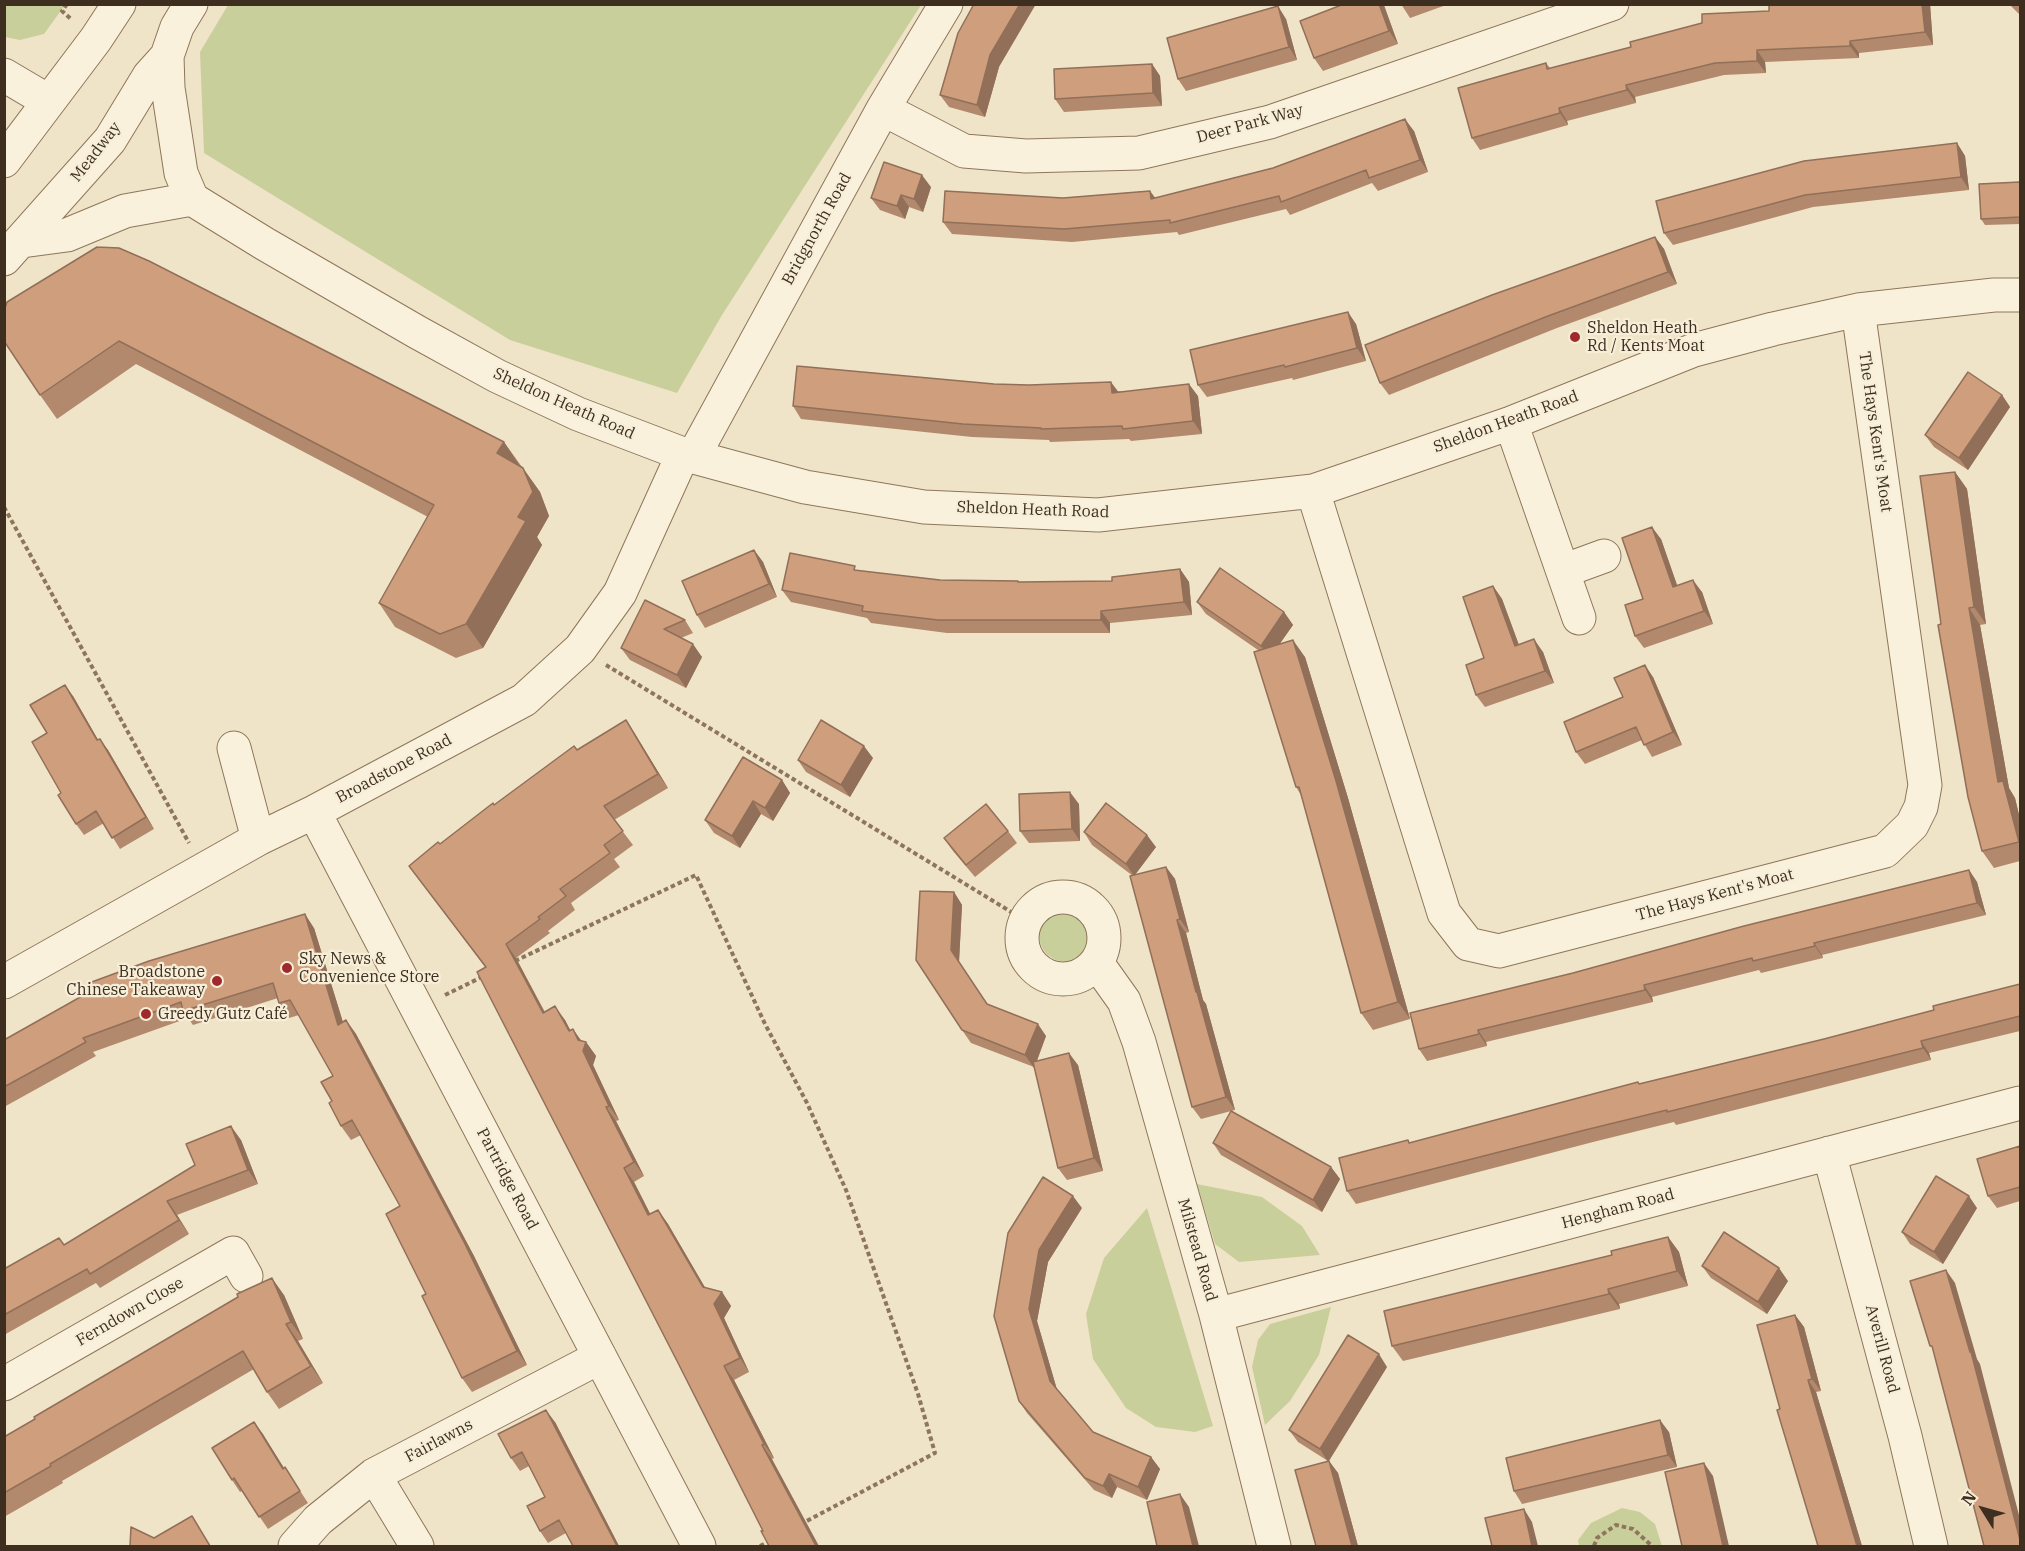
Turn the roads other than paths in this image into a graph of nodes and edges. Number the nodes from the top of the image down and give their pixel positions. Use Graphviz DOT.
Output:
graph roads {
  1 [pos="119,4"];
  2 [pos="191,4"];
  3 [pos="946,4"];
  4 [pos="1612,4"];
  5 [pos="167,56"];
  6 [pos="4,75"];
  7 [pos="48,101"];
  8 [pos="883,109"];
  9 [pos="4,160"];
  10 [pos="192,199"];
  11 [pos="13,250"];
  12 [pos="2020,295"];
  13 [pos="1857,310"];
  14 [pos="1511,423"];
  15 [pos="688,456"];
  16 [pos="1313,491"];
  17 [pos="1604,556"];
  18 [pos="1563,571"];
  19 [pos="1579,618"];
  20 [pos="234,748"];
  21 [pos="314,812"];
  22 [pos="258,839"];
  23 [pos="1097,963"];
  24 [pos="4,982"];
  25 [pos="2020,1103"];
  26 [pos="1829,1153"];
  27 [pos="246,1276"];
  28 [pos="1216,1315"];
  29 [pos="600,1357"];
  30 [pos="4,1384"];
  31 [pos="374,1475"];
  32 [pos="295,1546"];
  33 [pos="417,1546"];
  34 [pos="699,1546"];
  35 [pos="1274,1546"];
  36 [pos="1931,1546"];
  1 -- 7 [label="street"];
  2 -- 5 [label="street, Meadway"];
  3 -- 8 [label="street, Bridgnorth Road"];
  4 -- 8 [label="street, Deer Park Way"];
  5 -- 10 [label="street"];
  5 -- 11 [label="street, Meadway"];
  6 -- 7 [label="street"];
  7 -- 9 [label="street"];
  8 -- 15 [label="street, Bridgnorth Road"];
  10 -- 11 [label="street"];
  10 -- 15 [label="street, Sheldon Heath Road"];
  12 -- 13 [label="street, Sheldon Heath Road"];
  13 -- 14 [label="street, Sheldon Heath Road"];
  13 -- 16 [label="street, The Hays Kent's Moat"];
  14 -- 16 [label="street, Sheldon Heath Road"];
  14 -- 18 [label="street"];
  15 -- 16 [label="street, Sheldon Heath Road"];
  15 -- 21 [label="street, Broadstone Road"];
  17 -- 18 [label="street"];
  18 -- 19 [label="street"];
  20 -- 22 [label="street"];
  21 -- 22 [label="street, Broadstone Road"];
  21 -- 29 [label="street, Partridge Road"];
  22 -- 24 [label="street, Broadstone Road"];
  23 -- 23 [label="street"];
  23 -- 28 [label="street, Milstead Road"];
  25 -- 26 [label="street, Hengham Road"];
  26 -- 28 [label="street, Hengham Road"];
  26 -- 36 [label="street, Averill Road"];
  27 -- 30 [label="street, Ferndown Close"];
  28 -- 35 [label="street, Milstead Road"];
  29 -- 31 [label="street, Fairlawns"];
  29 -- 34 [label="street, Partridge Road"];
  31 -- 32 [label="street, Fairlawns"];
  31 -- 33 [label="street"];
}
